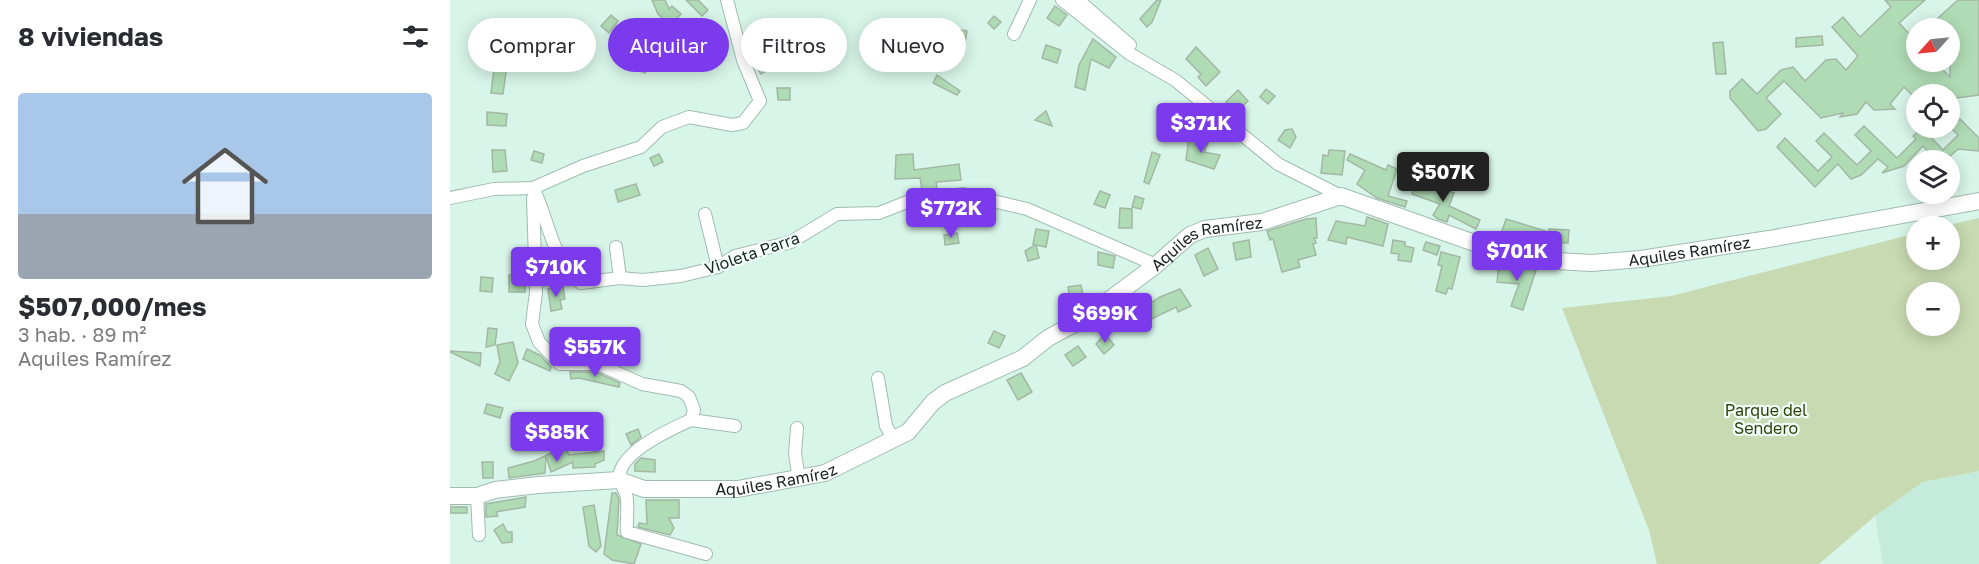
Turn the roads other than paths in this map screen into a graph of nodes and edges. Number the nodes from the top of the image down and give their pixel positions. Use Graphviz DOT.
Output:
graph roads {
  1 [pos="727,0"];
  2 [pos="1030,0"];
  3 [pos="1062,0"];
  4 [pos="1078,0"];
  5 [pos="1014,34"];
  6 [pos="1166,74"];
  7 [pos="533,188"];
  8 [pos="1341,196"];
  9 [pos="450,198"];
  10 [pos="1979,201"];
  11 [pos="705,214"];
  12 [pos="616,247"];
  13 [pos="1156,265"];
  14 [pos="718,267"];
  15 [pos="620,278"];
  16 [pos="878,378"];
  17 [pos="691,420"];
  18 [pos="735,426"];
  19 [pos="797,428"];
  20 [pos="893,438"];
  21 [pos="799,479"];
  22 [pos="619,480"];
  23 [pos="450,496"];
  24 [pos="477,496"];
  25 [pos="479,535"];
  26 [pos="706,555"];
  1 -- 7 [label="street"];
  2 -- 5 [label="street"];
  3 -- 6 [label="street"];
  4 -- 6 [label="street"];
  6 -- 8 [label="street"];
  7 -- 9 [label="street"];
  7 -- 15 [label="street, Violeta Parra"];
  7 -- 17 [label="street"];
  8 -- 10 [label="street, Aquiles Ramírez"];
  8 -- 13 [label="street, Aquiles Ramírez"];
  11 -- 14 [label="street"];
  12 -- 15 [label="street"];
  13 -- 14 [label="street, Violeta Parra"];
  13 -- 20 [label="street, Aquiles Ramírez"];
  14 -- 15 [label="street, Violeta Parra"];
  16 -- 20 [label="street"];
  17 -- 18 [label="street"];
  17 -- 22 [label="street"];
  19 -- 21 [label="street"];
  20 -- 21 [label="street, Aquiles Ramírez"];
  21 -- 22 [label="street, Aquiles Ramírez"];
  22 -- 24 [label="street, Aquiles Ramírez"];
  22 -- 26 [label="street"];
  23 -- 24 [label="street, Aquiles Ramírez"];
  24 -- 25 [label="street"];
}
